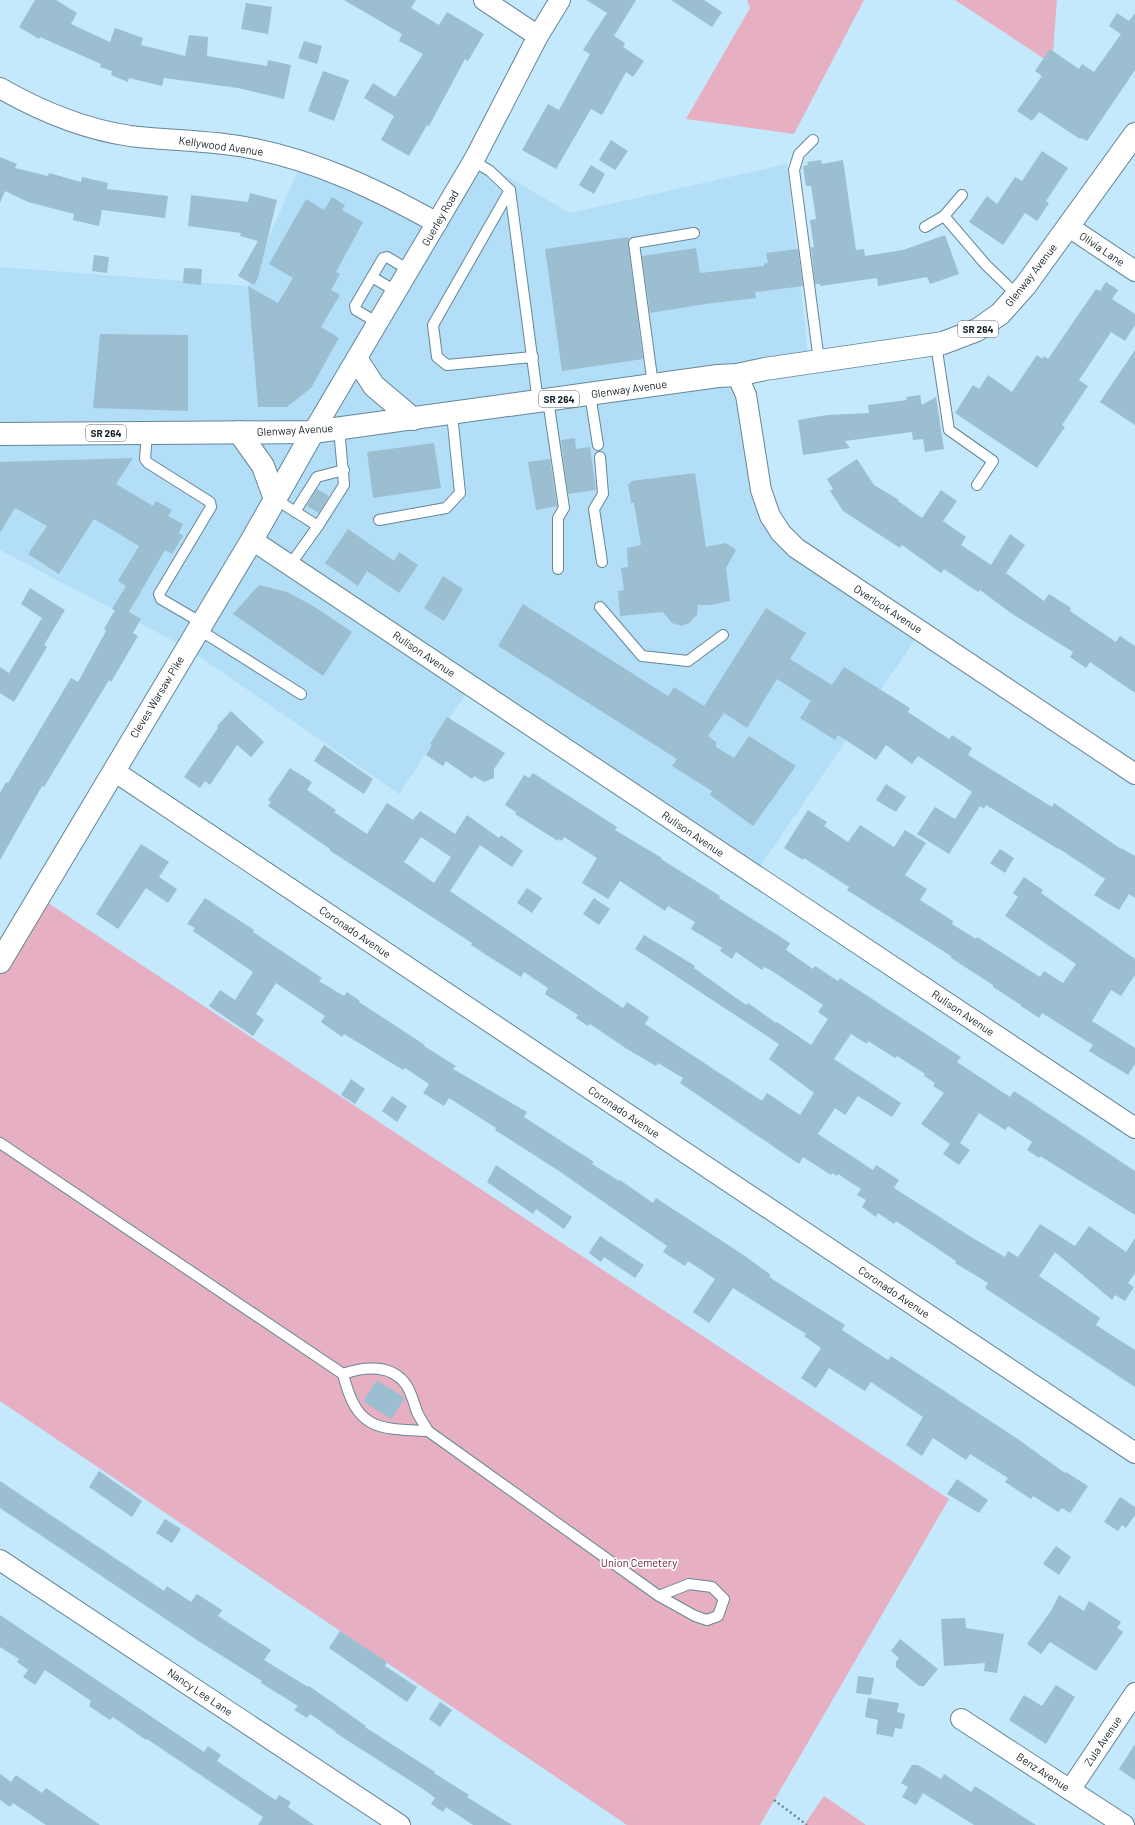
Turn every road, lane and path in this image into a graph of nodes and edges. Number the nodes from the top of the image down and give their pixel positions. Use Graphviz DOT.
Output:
graph roads {
  1 [pos="484,0"];
  2 [pos="560,0"];
  3 [pos="538,36"];
  4 [pos="0,88"];
  5 [pos="1135,134"];
  6 [pos="812,140"];
  7 [pos="473,161"];
  8 [pos="510,190"];
  9 [pos="962,195"];
  10 [pos="944,216"];
  11 [pos="437,223"];
  12 [pos="925,227"];
  13 [pos="1069,227"];
  14 [pos="694,233"];
  15 [pos="409,270"];
  16 [pos="1135,271"];
  17 [pos="372,277"];
  18 [pos="397,292"];
  19 [pos="1017,295"];
  20 [pos="378,323"];
  21 [pos="936,344"];
  22 [pos="533,357"];
  23 [pos="357,360"];
  24 [pos="819,361"];
  25 [pos="737,375"];
  26 [pos="653,385"];
  27 [pos="590,394"];
  28 [pos="543,401"];
  29 [pos="452,414"];
  30 [pos="413,419"];
  31 [pos="339,428"];
  32 [pos="239,432"];
  33 [pos="313,432"];
  34 [pos="147,433"];
  35 [pos="0,434"];
  36 [pos="598,445"];
  37 [pos="600,457"];
  38 [pos="344,470"];
  39 [pos="977,485"];
  40 [pos="275,499"];
  41 [pos="295,512"];
  42 [pos="379,520"];
  43 [pos="318,526"];
  44 [pos="252,540"];
  45 [pos="602,562"];
  46 [pos="290,565"];
  47 [pos="558,569"];
  48 [pos="600,607"];
  49 [pos="200,626"];
  50 [pos="723,635"];
  51 [pos="302,694"];
  52 [pos="114,771"];
  53 [pos="1135,774"];
  54 [pos="0,962"];
  55 [pos="1135,1128"];
  56 [pos="0,1144"];
  57 [pos="343,1374"];
  58 [pos="428,1431"];
  59 [pos="1135,1453"];
  60 [pos="0,1560"];
  61 [pos="660,1596"];
  62 [pos="1135,1693"];
  63 [pos="961,1720"];
  64 [pos="1070,1790"];
  65 [pos="774,1800"];
  66 [pos="400,1825"];
  67 [pos="807,1825"];
  68 [pos="1124,1825"];
  1 -- 3 [label="street"];
  2 -- 3 [label="street, Guerley Road"];
  3 -- 7 [label="street, Guerley Road"];
  4 -- 11 [label="street, Kellywood Avenue"];
  5 -- 13 [label="main road, Glenway Avenue / SR 264"];
  6 -- 24 [label="lane"];
  7 -- 8 [label="lane"];
  7 -- 11 [label="street, Guerley Road"];
  8 -- 22 [label="lane"];
  8 -- 22 [label="lane"];
  9 -- 10 [label="lane"];
  10 -- 12 [label="lane"];
  10 -- 19 [label="lane"];
  11 -- 15 [label="street, Guerley Road"];
  13 -- 16 [label="street, Olivia Lane"];
  13 -- 19 [label="main road, Glenway Avenue / SR 264"];
  14 -- 26 [label="lane"];
  15 -- 17 [label="lane"];
  15 -- 18 [label="street, Guerley Road"];
  17 -- 18 [label="lane"];
  17 -- 20 [label="lane"];
  18 -- 20 [label="street, Guerley Road"];
  19 -- 21 [label="main road, Glenway Avenue / SR 264"];
  20 -- 23 [label="street, Guerley Road"];
  21 -- 24 [label="main road, Glenway Avenue / SR 264"];
  21 -- 39 [label="lane"];
  22 -- 28 [label="lane"];
  23 -- 30 [label="main road"];
  23 -- 33 [label="street, Guerley Road"];
  24 -- 25 [label="main road, Glenway Avenue / SR 264"];
  25 -- 26 [label="main road, Glenway Avenue / SR 264"];
  25 -- 53 [label="street, Overlook Avenue"];
  26 -- 27 [label="main road, Glenway Avenue / SR 264"];
  27 -- 28 [label="main road, Glenway Avenue / SR 264"];
  27 -- 36 [label="lane"];
  28 -- 29 [label="main road, Glenway Avenue / SR 264"];
  28 -- 47 [label="lane"];
  29 -- 30 [label="main road, Glenway Avenue / SR 264"];
  29 -- 42 [label="lane"];
  30 -- 31 [label="main road, Glenway Avenue / SR 264"];
  31 -- 33 [label="main road, Glenway Avenue / SR 264"];
  31 -- 38 [label="lane"];
  32 -- 33 [label="main road, Glenway Avenue / SR 264"];
  32 -- 34 [label="main road, Glenway Avenue / SR 264"];
  32 -- 40 [label="main road"];
  33 -- 40 [label="main road, Cleves Warsaw Pike"];
  34 -- 35 [label="main road, Glenway Avenue / SR 264"];
  34 -- 49 [label="lane"];
  37 -- 45 [label="lane"];
  38 -- 41 [label="lane"];
  38 -- 43 [label="lane"];
  40 -- 41 [label="lane"];
  40 -- 44 [label="main road, Cleves Warsaw Pike"];
  41 -- 43 [label="lane"];
  43 -- 46 [label="lane"];
  44 -- 46 [label="street, Rulison Avenue"];
  44 -- 49 [label="main road, Cleves Warsaw Pike"];
  46 -- 55 [label="street, Rulison Avenue"];
  48 -- 50 [label="lane"];
  49 -- 51 [label="lane"];
  49 -- 52 [label="main road, Cleves Warsaw Pike"];
  52 -- 54 [label="main road, Cleves Warsaw Pike"];
  52 -- 59 [label="street, Coronado Avenue"];
  56 -- 57 [label="lane"];
  57 -- 58 [label="lane"];
  57 -- 58 [label="lane"];
  58 -- 61 [label="lane"];
  60 -- 66 [label="street, Nancy Lee Lane"];
  61 -- 61 [label="lane"];
  62 -- 64 [label="street, Zula Avenue"];
  63 -- 64 [label="street, Benz Avenue"];
  64 -- 68 [label="street, Benz Avenue"];
  65 -- 67 [label="path"];
}
